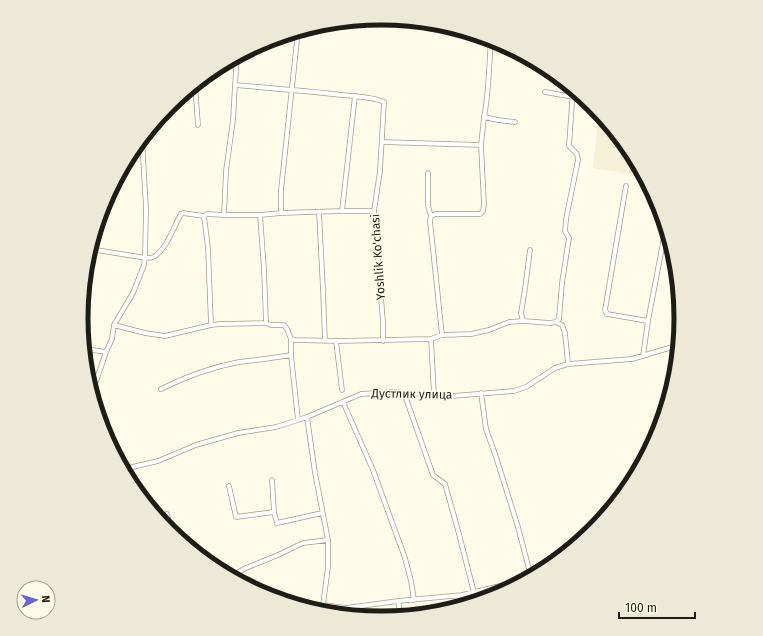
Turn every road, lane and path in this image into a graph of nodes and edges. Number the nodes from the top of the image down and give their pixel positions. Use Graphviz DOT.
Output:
graph roads {
  1 [pos="297,38"];
  2 [pos="491,46"];
  3 [pos="237,63"];
  4 [pos="235,85"];
  5 [pos="291,90"];
  6 [pos="196,92"];
  7 [pos="545,92"];
  8 [pos="355,96"];
  9 [pos="573,96"];
  10 [pos="484,117"];
  11 [pos="515,122"];
  12 [pos="198,125"];
  13 [pos="382,142"];
  14 [pos="481,145"];
  15 [pos="143,149"];
  16 [pos="428,173"];
  17 [pos="626,186"];
  18 [pos="342,211"];
  19 [pos="374,211"];
  20 [pos="319,212"];
  21 [pos="281,213"];
  22 [pos="224,214"];
  23 [pos="260,215"];
  24 [pos="204,216"];
  25 [pos="431,216"];
  26 [pos="664,238"];
  27 [pos="96,250"];
  28 [pos="530,250"];
  29 [pos="145,257"];
  30 [pos="523,321"];
  31 [pos="648,321"];
  32 [pos="556,322"];
  33 [pos="266,323"];
  34 [pos="114,324"];
  35 [pos="211,325"];
  36 [pos="442,335"];
  37 [pos="291,338"];
  38 [pos="431,339"];
  39 [pos="325,341"];
  40 [pos="336,341"];
  41 [pos="383,341"];
  42 [pos="673,347"];
  43 [pos="90,350"];
  44 [pos="106,352"];
  45 [pos="291,355"];
  46 [pos="643,356"];
  47 [pos="568,364"];
  48 [pos="96,383"];
  49 [pos="161,389"];
  50 [pos="342,390"];
  51 [pos="404,393"];
  52 [pos="481,393"];
  53 [pos="434,395"];
  54 [pos="343,402"];
  55 [pos="307,417"];
  56 [pos="298,420"];
  57 [pos="130,468"];
  58 [pos="272,480"];
  59 [pos="229,486"];
  60 [pos="274,512"];
  61 [pos="322,513"];
  62 [pos="167,514"];
  63 [pos="168,519"];
  64 [pos="328,540"];
  65 [pos="529,571"];
  66 [pos="236,573"];
  67 [pos="501,586"];
  68 [pos="474,592"];
  69 [pos="458,596"];
  70 [pos="414,600"];
  71 [pos="459,600"];
  72 [pos="398,601"];
  73 [pos="323,605"];
  74 [pos="329,606"];
  75 [pos="346,608"];
  76 [pos="400,610"];
  1 -- 5 [label="street"];
  2 -- 10 [label="street"];
  3 -- 4 [label="street"];
  4 -- 5 [label="street"];
  4 -- 22 [label="street"];
  5 -- 8 [label="street"];
  5 -- 21 [label="street"];
  6 -- 12 [label="street"];
  7 -- 9 [label="street"];
  8 -- 13 [label="street, Yoshlik Ko'chasi"];
  8 -- 18 [label="street"];
  9 -- 32 [label="street"];
  10 -- 11 [label="street"];
  10 -- 14 [label="street"];
  13 -- 14 [label="street"];
  13 -- 19 [label="street, Yoshlik Ko'chasi"];
  14 -- 25 [label="street"];
  15 -- 29 [label="street"];
  16 -- 25 [label="street"];
  17 -- 31 [label="street"];
  18 -- 19 [label="street"];
  18 -- 20 [label="street"];
  19 -- 41 [label="street, Yoshlik Ko'chasi"];
  20 -- 21 [label="street"];
  20 -- 39 [label="street"];
  21 -- 23 [label="street"];
  22 -- 23 [label="street"];
  22 -- 24 [label="street"];
  23 -- 33 [label="street"];
  24 -- 29 [label="street"];
  24 -- 35 [label="street"];
  25 -- 36 [label="street"];
  26 -- 31 [label="street"];
  27 -- 29 [label="street"];
  28 -- 30 [label="street"];
  29 -- 34 [label="street"];
  30 -- 32 [label="street"];
  30 -- 36 [label="street"];
  31 -- 46 [label="street"];
  32 -- 47 [label="street"];
  33 -- 35 [label="street"];
  33 -- 37 [label="street"];
  34 -- 35 [label="street"];
  34 -- 44 [label="street"];
  36 -- 38 [label="street"];
  37 -- 39 [label="street"];
  37 -- 45 [label="street"];
  38 -- 41 [label="street"];
  38 -- 53 [label="street"];
  39 -- 40 [label="street"];
  40 -- 41 [label="street"];
  40 -- 50 [label="street"];
  42 -- 46 [label="street, Дустлик улица"];
  43 -- 44 [label="street"];
  44 -- 48 [label="street"];
  45 -- 49 [label="street"];
  45 -- 56 [label="street"];
  46 -- 47 [label="street, Дустлик улица"];
  47 -- 52 [label="street, Дустлик улица"];
  51 -- 53 [label="street, Дустлик улица"];
  51 -- 54 [label="street, Дустлик улица"];
  51 -- 68 [label="street"];
  52 -- 53 [label="street, Дустлик улица"];
  52 -- 65 [label="street"];
  54 -- 55 [label="street, Дустлик улица"];
  54 -- 70 [label="street"];
  55 -- 56 [label="street, Дустлик улица"];
  55 -- 61 [label="street"];
  56 -- 57 [label="street, Дустлик улица"];
  58 -- 60 [label="street"];
  59 -- 60 [label="street"];
  60 -- 61 [label="street"];
  61 -- 64 [label="street"];
  62 -- 63 [label="street"];
  64 -- 66 [label="street"];
  64 -- 73 [label="street"];
  67 -- 68 [label="street"];
  68 -- 69 [label="street"];
  69 -- 70 [label="street"];
  69 -- 71 [label="street"];
  70 -- 72 [label="street"];
  72 -- 75 [label="street"];
  72 -- 76 [label="street"];
  74 -- 75 [label="street"];
}
